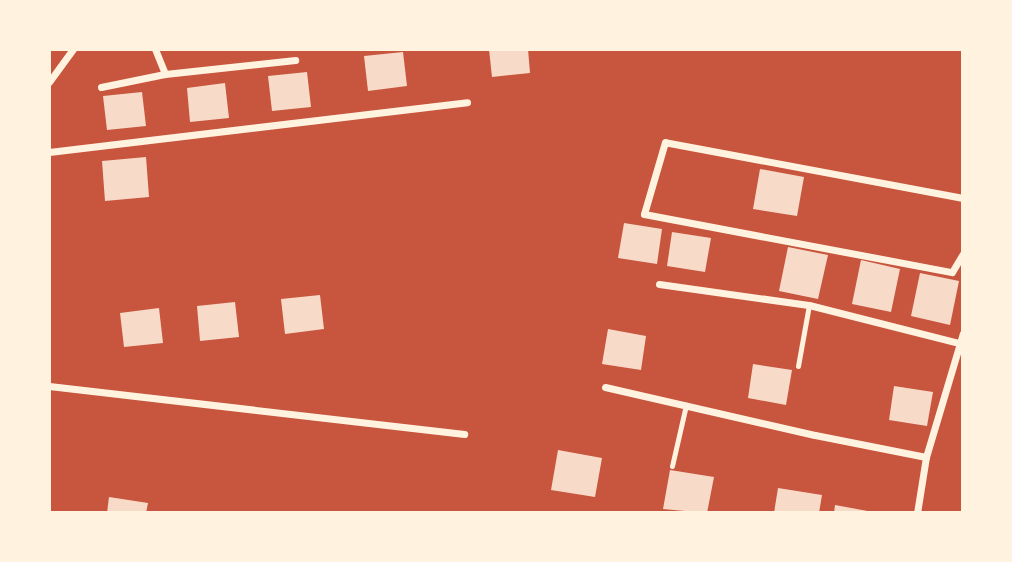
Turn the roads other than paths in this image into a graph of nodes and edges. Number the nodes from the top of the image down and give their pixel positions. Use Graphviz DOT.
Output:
graph roads {
  1 [pos="73,49"];
  2 [pos="155,49"];
  3 [pos="295,60"];
  4 [pos="164,74"];
  5 [pos="49,82"];
  6 [pos="101,87"];
  7 [pos="467,102"];
  8 [pos="49,152"];
  9 [pos="963,198"];
  10 [pos="963,254"];
  11 [pos="659,284"];
  12 [pos="809,305"];
  13 [pos="963,333"];
  14 [pos="960,343"];
  15 [pos="797,366"];
  16 [pos="49,386"];
  17 [pos="605,387"];
  18 [pos="686,405"];
  19 [pos="464,434"];
  20 [pos="926,457"];
  21 [pos="672,466"];
  22 [pos="917,513"];
  1 -- 5 [label="street"];
  2 -- 4 [label="street"];
  3 -- 4 [label="street"];
  4 -- 6 [label="street"];
  7 -- 8 [label="street"];
  9 -- 10 [label="street"];
  11 -- 12 [label="street"];
  12 -- 14 [label="street"];
  12 -- 15 [label="lane"];
  13 -- 14 [label="street"];
  14 -- 20 [label="street"];
  16 -- 19 [label="street"];
  17 -- 18 [label="street"];
  18 -- 20 [label="street"];
  18 -- 21 [label="lane"];
  20 -- 22 [label="street"];
}
